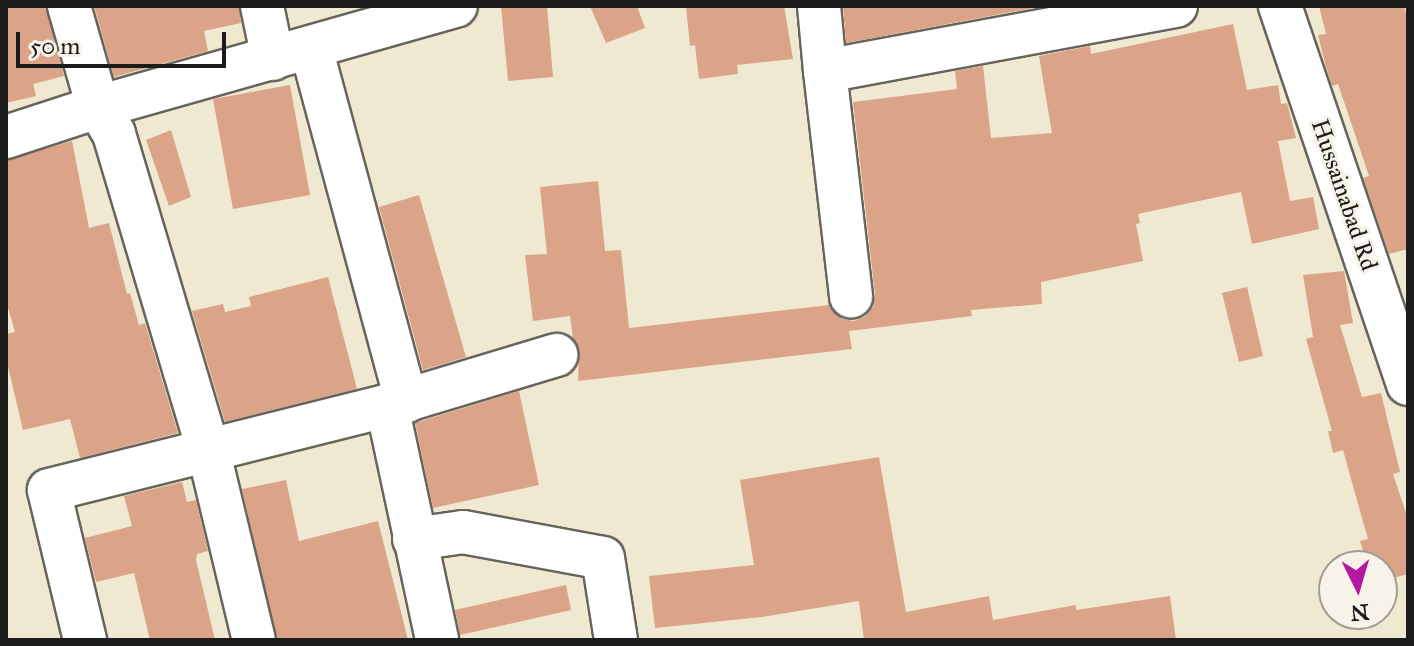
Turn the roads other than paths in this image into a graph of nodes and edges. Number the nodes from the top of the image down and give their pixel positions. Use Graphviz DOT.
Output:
graph roads {
  1 [pos="69,6"];
  2 [pos="262,6"];
  3 [pos="456,6"];
  4 [pos="819,6"];
  5 [pos="1176,6"];
  6 [pos="1280,6"];
  7 [pos="292,53"];
  8 [pos="825,71"];
  9 [pos="98,107"];
  10 [pos="6,137"];
  11 [pos="1390,273"];
  12 [pos="851,297"];
  13 [pos="556,355"];
  14 [pos="1408,384"];
  15 [pos="396,404"];
  16 [pos="209,453"];
  17 [pos="414,539"];
  18 [pos="85,640"];
  19 [pos="254,640"];
  20 [pos="437,640"];
  21 [pos="616,640"];
  1 -- 9 [label="street"];
  2 -- 7 [label="street"];
  3 -- 7 [label="street"];
  4 -- 8 [label="street"];
  5 -- 8 [label="street"];
  6 -- 11 [label="street, Hussainabad Rd"];
  7 -- 9 [label="street"];
  7 -- 15 [label="street"];
  8 -- 12 [label="street"];
  9 -- 10 [label="street"];
  9 -- 16 [label="street"];
  11 -- 14 [label="street, Hussainabad Rd"];
  13 -- 15 [label="street"];
  15 -- 16 [label="street"];
  15 -- 17 [label="street"];
  16 -- 18 [label="street"];
  16 -- 19 [label="street"];
  17 -- 20 [label="street"];
  17 -- 21 [label="street"];
}
